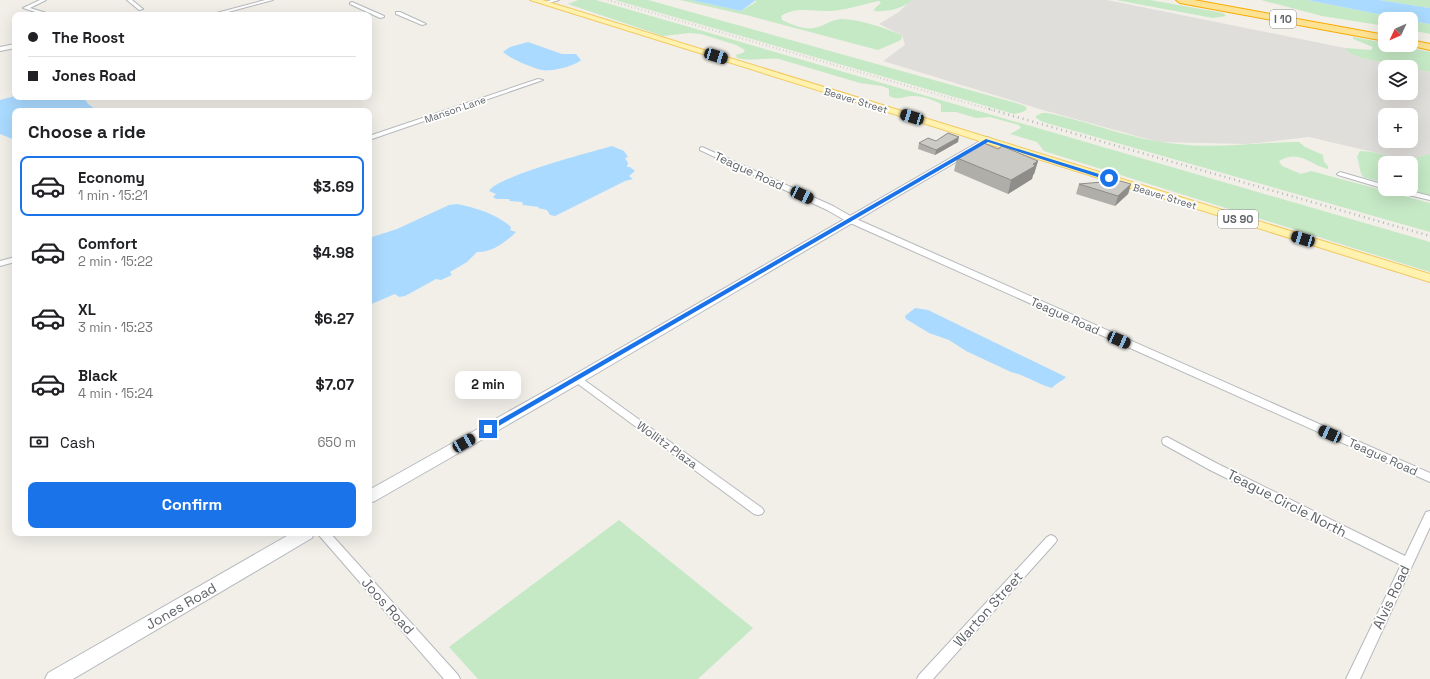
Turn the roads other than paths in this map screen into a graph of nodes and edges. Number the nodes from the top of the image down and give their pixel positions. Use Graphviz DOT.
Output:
graph roads {
  1 [pos="44,0"];
  2 [pos="129,0"];
  3 [pos="272,0"];
  4 [pos="534,0"];
  5 [pos="557,0"];
  6 [pos="1180,0"];
  7 [pos="1209,0"];
  8 [pos="352,3"];
  9 [pos="545,3"];
  10 [pos="141,9"];
  11 [pos="40,12"];
  12 [pos="223,12"];
  13 [pos="371,12"];
  14 [pos="372,12"];
  15 [pos="398,13"];
  16 [pos="382,17"];
  17 [pos="424,24"];
  18 [pos="1378,31"];
  19 [pos="1378,37"];
  20 [pos="1418,38"];
  21 [pos="1430,41"];
  22 [pos="1418,44"];
  23 [pos="12,47"];
  24 [pos="1430,47"];
  25 [pos="0,49"];
  26 [pos="540,80"];
  27 [pos="372,137"];
  28 [pos="988,140"];
  29 [pos="702,149"];
  30 [pos="1340,174"];
  31 [pos="1378,184"];
  32 [pos="1418,195"];
  33 [pos="1430,198"];
  34 [pos="851,220"];
  35 [pos="12,260"];
  36 [pos="0,264"];
  37 [pos="1430,278"];
  38 [pos="577,378"];
  39 [pos="1167,441"];
  40 [pos="1430,478"];
  41 [pos="372,495"];
  42 [pos="758,511"];
  43 [pos="1430,515"];
  44 [pos="301,536"];
  45 [pos="326,536"];
  46 [pos="1051,540"];
  47 [pos="1408,563"];
  48 [pos="55,679"];
  49 [pos="453,679"];
  50 [pos="924,679"];
  51 [pos="1353,679"];
  1 -- 11 [label="street"];
  2 -- 10 [label="street"];
  3 -- 12 [label="street"];
  4 -- 9 [label="main road, Beaver Street / US 90"];
  5 -- 9 [label="street"];
  6 -- 19 [label="highway, I 10"];
  7 -- 18 [label="highway, I 10"];
  8 -- 13 [label="street"];
  9 -- 28 [label="main road, Beaver Street / US 90"];
  14 -- 16 [label="street"];
  15 -- 17 [label="street"];
  20 -- 21 [label="highway"];
  22 -- 24 [label="highway"];
  23 -- 25 [label="street"];
  26 -- 27 [label="street, Manson Lane"];
  28 -- 34 [label="street"];
  28 -- 37 [label="main road, Beaver Street / US 90"];
  29 -- 34 [label="street, Teague Road"];
  30 -- 31 [label="street"];
  32 -- 33 [label="street"];
  34 -- 38 [label="street"];
  34 -- 40 [label="street, Teague Road"];
  35 -- 36 [label="street"];
  38 -- 41 [label="street"];
  38 -- 42 [label="street, Wollitz Plaza"];
  39 -- 47 [label="street, Teague Circle North"];
  43 -- 47 [label="street, Alvis Road"];
  44 -- 48 [label="street, Jones Road"];
  45 -- 49 [label="street, Joos Road"];
  46 -- 50 [label="street, Warton Street"];
  47 -- 51 [label="street, Alvis Road"];
}
